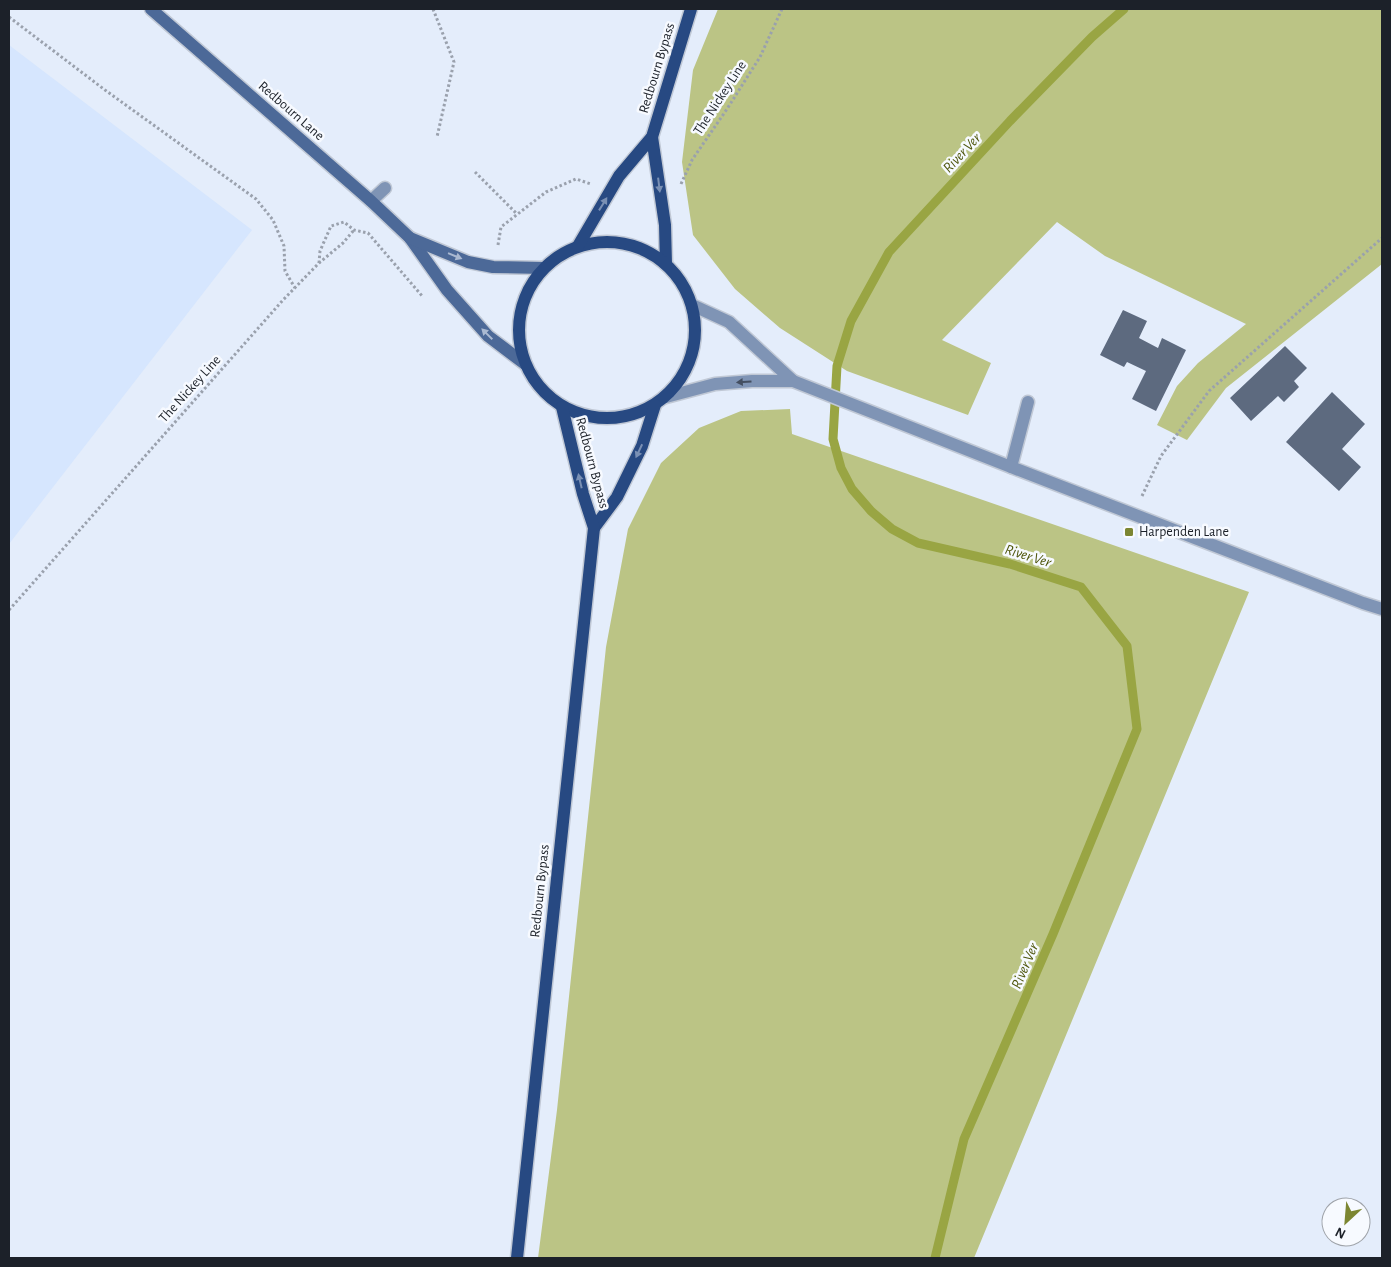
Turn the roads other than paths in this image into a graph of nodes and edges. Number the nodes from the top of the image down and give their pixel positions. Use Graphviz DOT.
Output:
graph roads {
  1 [pos="151,9"];
  2 [pos="691,9"];
  3 [pos="652,137"];
  4 [pos="385,188"];
  5 [pos="371,201"];
  6 [pos="410,238"];
  7 [pos="578,246"];
  8 [pos="666,264"];
  9 [pos="543,268"];
  10 [pos="692,305"];
  11 [pos="525,364"];
  12 [pos="793,381"];
  13 [pos="660,401"];
  14 [pos="1028,402"];
  15 [pos="562,407"];
  16 [pos="1010,467"];
  17 [pos="594,528"];
  18 [pos="1382,608"];
  19 [pos="517,1258"];
  1 -- 5 [label="main road, Redbourn Lane"];
  2 -- 3 [label="main road, Redbourn Bypass"];
  7 -- 3 [label="main road, Redbourn Bypass, one-way"];
  3 -- 8 [label="main road, Redbourn Bypass, one-way"];
  4 -- 5 [label="street"];
  5 -- 6 [label="main road, Redbourn Lane"];
  6 -- 9 [label="main road, Redbourn Lane, one-way"];
  11 -- 6 [label="main road, Redbourn Lane, one-way"];
  7 -- 8 [label="main road"];
  7 -- 9 [label="main road"];
  8 -- 10 [label="main road"];
  9 -- 11 [label="main road"];
  10 -- 12 [label="street"];
  10 -- 13 [label="main road"];
  11 -- 15 [label="main road"];
  12 -- 13 [label="street, one-way"];
  12 -- 16 [label="street"];
  13 -- 15 [label="main road"];
  13 -- 17 [label="main road, Redbourn Bypass, one-way"];
  14 -- 16 [label="street"];
  17 -- 15 [label="main road, Redbourn Bypass, one-way"];
  16 -- 18 [label="street"];
  17 -- 19 [label="main road, Redbourn Bypass"];
}
